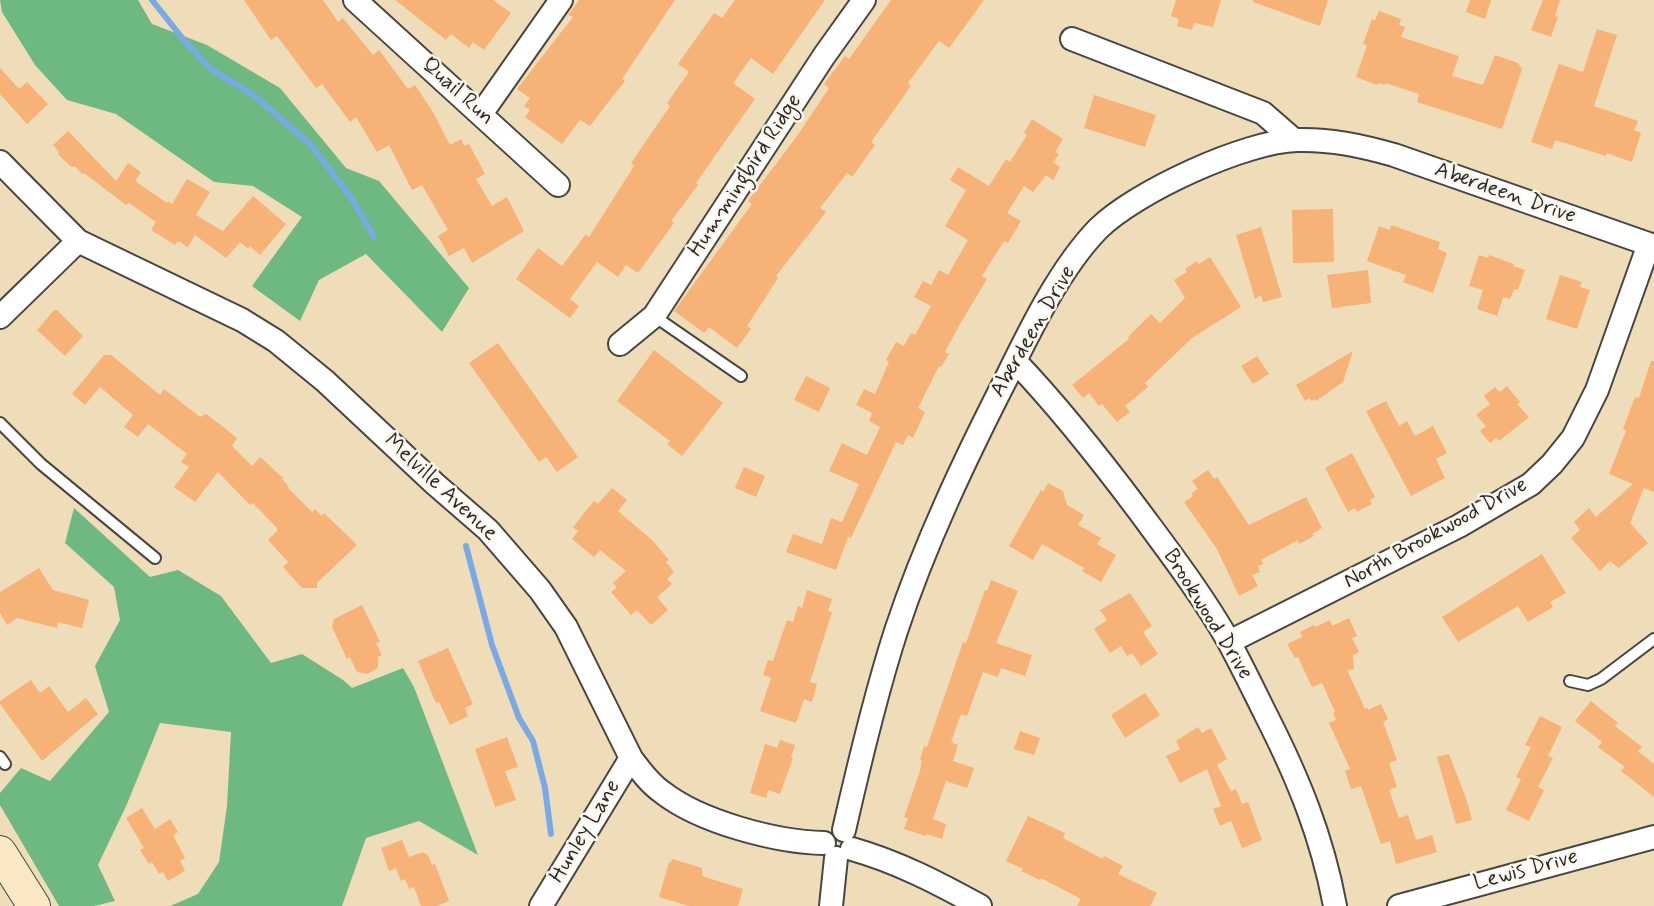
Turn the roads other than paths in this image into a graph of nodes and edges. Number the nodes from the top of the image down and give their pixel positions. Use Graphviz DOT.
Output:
graph roads {
  1 [pos="355,0"];
  2 [pos="561,0"];
  3 [pos="864,0"];
  4 [pos="1072,39"];
  5 [pos="481,114"];
  6 [pos="1294,140"];
  7 [pos="0,162"];
  8 [pos="558,185"];
  9 [pos="78,242"];
  10 [pos="1651,245"];
  11 [pos="654,316"];
  12 [pos="0,317"];
  13 [pos="620,344"];
  14 [pos="1015,361"];
  15 [pos="741,376"];
  16 [pos="0,423"];
  17 [pos="155,558"];
  18 [pos="1654,639"];
  19 [pos="1229,642"];
  20 [pos="1570,681"];
  21 [pos="631,758"];
  22 [pos="1654,837"];
  23 [pos="839,845"];
  24 [pos="0,852"];
  25 [pos="34,906"];
  26 [pos="541,906"];
  27 [pos="831,906"];
  28 [pos="980,906"];
  29 [pos="1335,906"];
  30 [pos="1399,906"];
  1 -- 5 [label="street, Quail Run"];
  2 -- 5 [label="street"];
  3 -- 11 [label="street, Hummingbird Ridge"];
  4 -- 6 [label="street"];
  5 -- 8 [label="street, Quail Run"];
  6 -- 10 [label="street, Aberdeen Drive"];
  6 -- 14 [label="street, Aberdeen Drive"];
  7 -- 9 [label="street, Melville Avenue"];
  9 -- 12 [label="street"];
  9 -- 21 [label="street, Melville Avenue"];
  10 -- 19 [label="street, North Brookwood Drive"];
  11 -- 13 [label="street, Hummingbird Ridge"];
  11 -- 15 [label="lane"];
  14 -- 19 [label="street, Brookwood Drive"];
  14 -- 23 [label="street, Aberdeen Drive"];
  16 -- 17 [label="lane"];
  18 -- 20 [label="lane"];
  19 -- 29 [label="street, Brookwood Drive"];
  21 -- 23 [label="street, Melville Avenue"];
  21 -- 26 [label="street, Hunley Lane"];
  22 -- 30 [label="street, Lewis Drive"];
  23 -- 27 [label="street, Aberdeen Drive"];
  23 -- 28 [label="street, Melville Avenue"];
  24 -- 25 [label="main road"];
}
